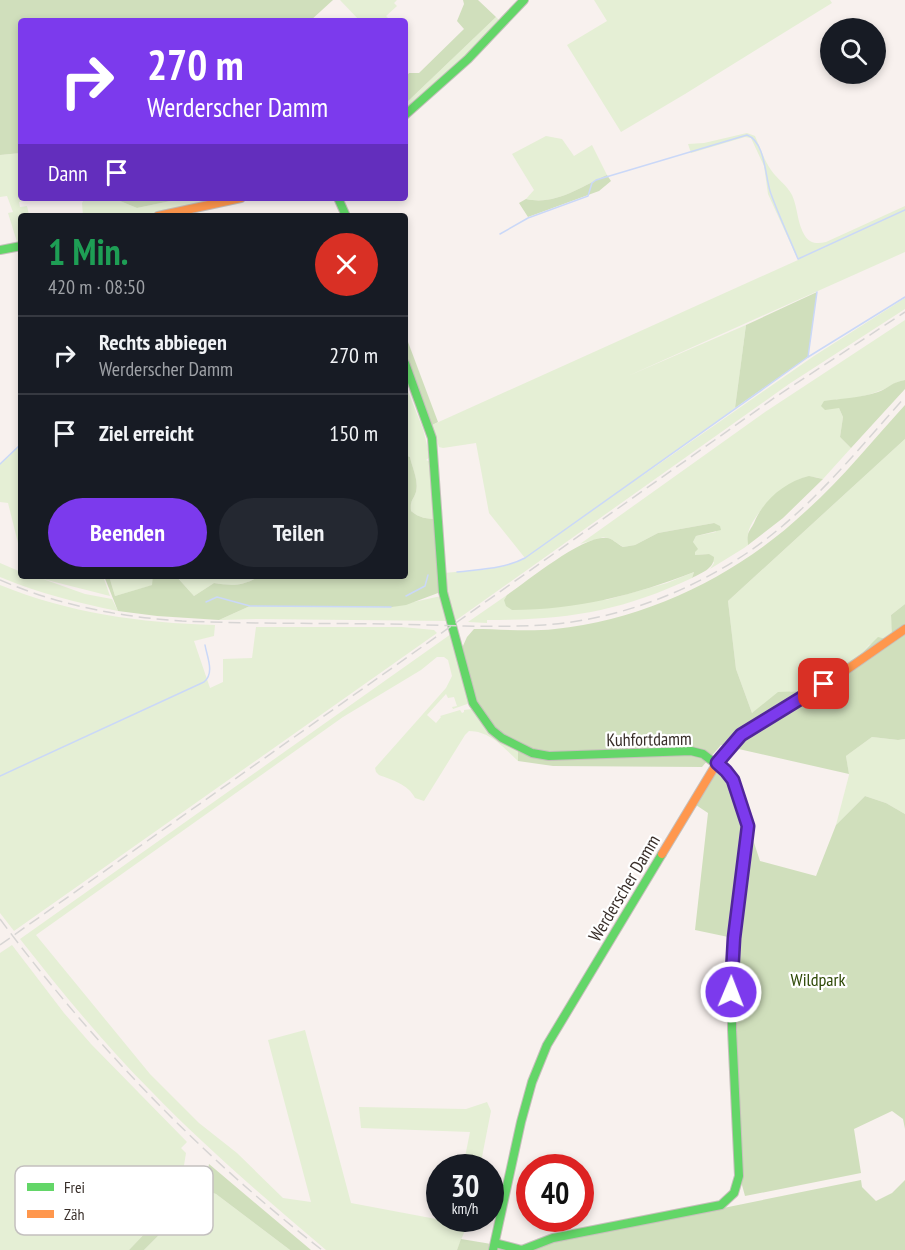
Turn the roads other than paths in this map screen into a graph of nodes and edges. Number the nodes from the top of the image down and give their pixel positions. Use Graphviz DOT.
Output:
graph roads {
  1 [pos="524,0"];
  2 [pos="408,112"];
  3 [pos="227,201"];
  4 [pos="172,213"];
  5 [pos="18,247"];
  6 [pos="0,250"];
  7 [pos="408,371"];
  8 [pos="905,629"];
  9 [pos="717,763"];
  10 [pos="494,1246"];
  1 -- 2 [label="street"];
  3 -- 4 [label="street"];
  5 -- 6 [label="street"];
  7 -- 9 [label="street, Kuhfortdamm"];
  8 -- 9 [label="street, Werderscher Damm"];
  9 -- 10 [label="street, Werderscher Damm"];
  9 -- 10 [label="street, Kuhfortdamm"];
}
